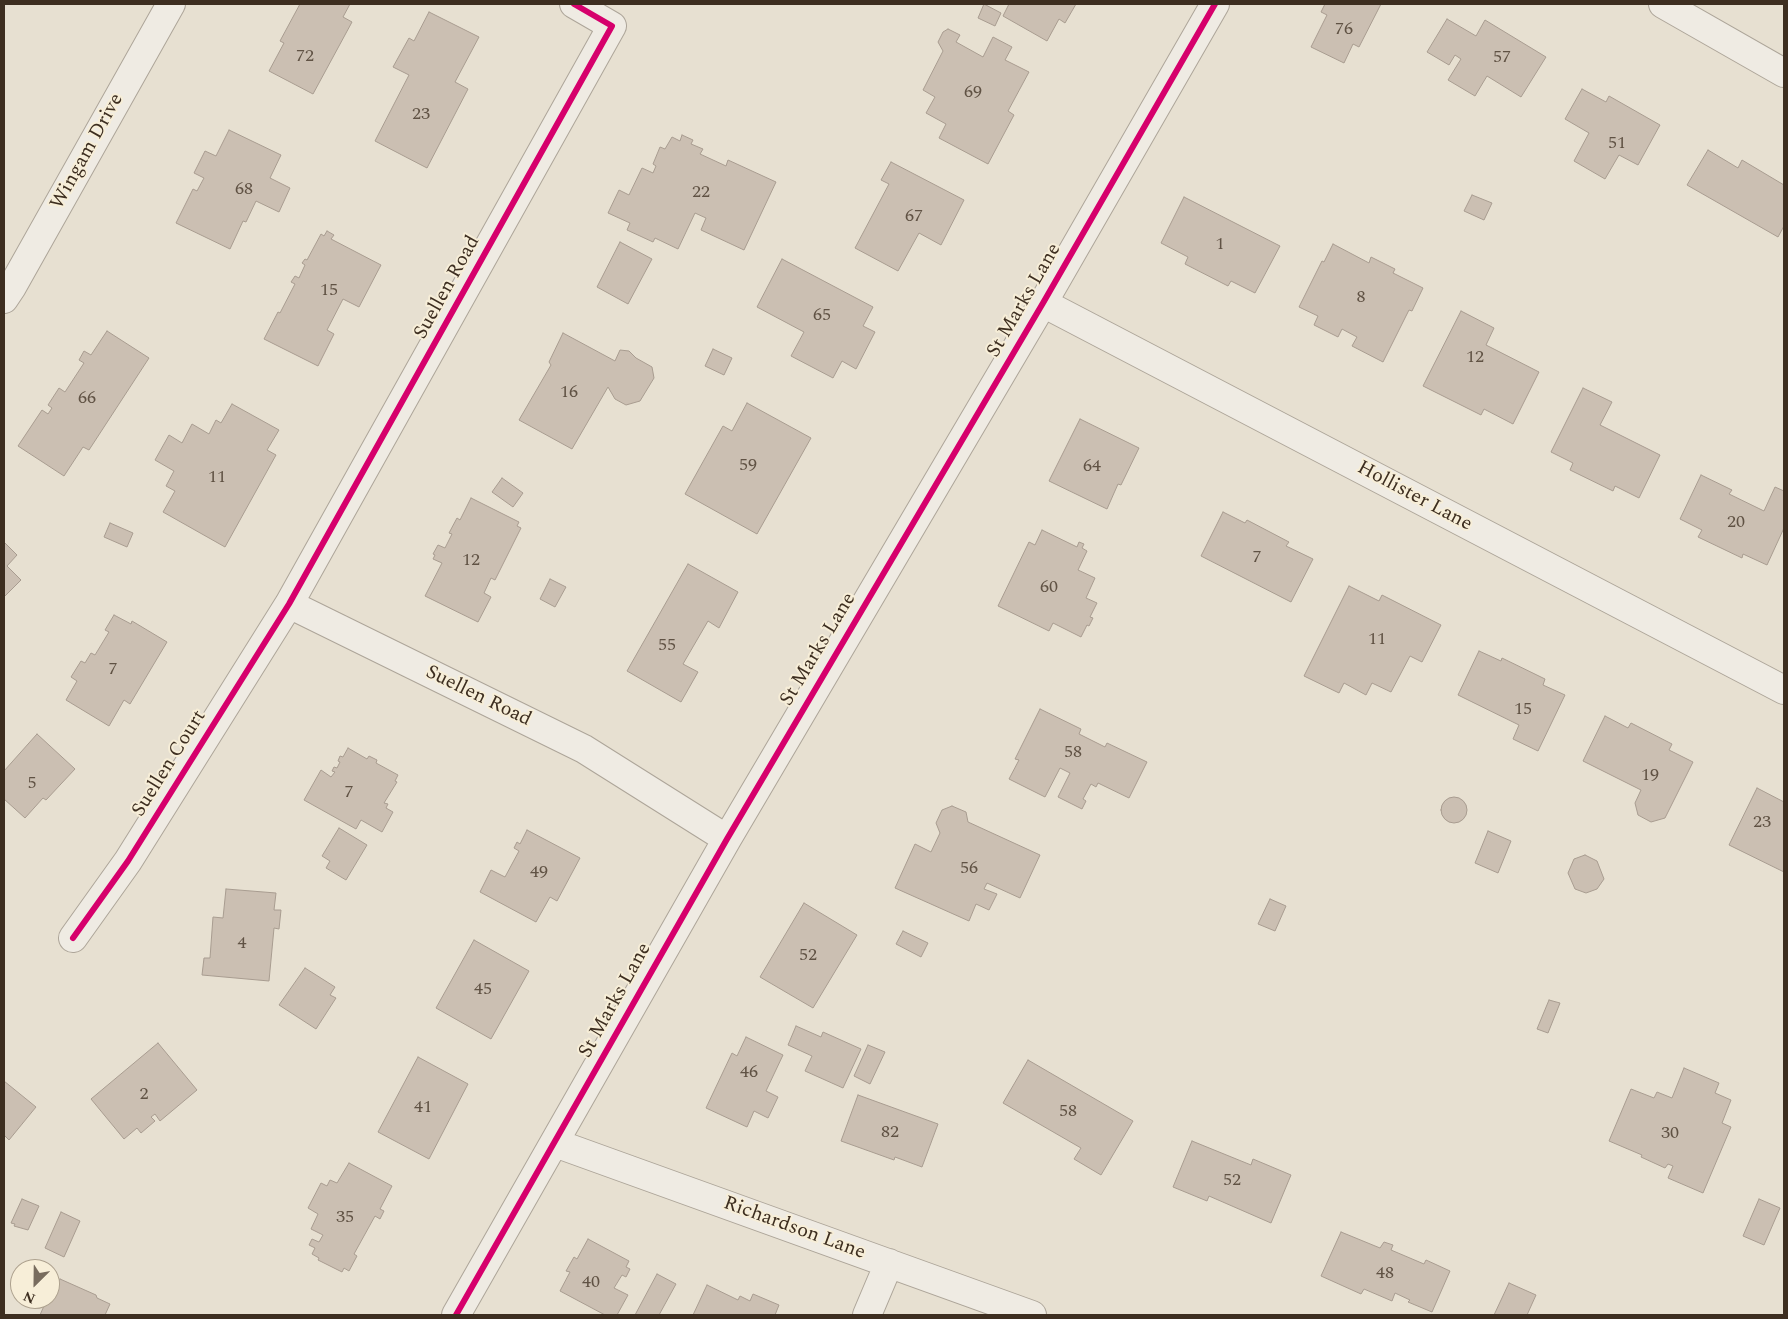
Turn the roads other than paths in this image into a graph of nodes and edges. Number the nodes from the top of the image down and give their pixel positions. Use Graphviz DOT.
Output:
graph roads {
  1 [pos="171,4"];
  2 [pos="574,4"];
  3 [pos="1215,4"];
  4 [pos="1663,4"];
  5 [pos="1784,73"];
  6 [pos="4,299"];
  7 [pos="1043,303"];
  8 [pos="289,604"];
  9 [pos="1784,690"];
  10 [pos="727,839"];
  11 [pos="73,938"];
  12 [pos="555,1143"];
  13 [pos="889,1263"];
  14 [pos="456,1315"];
  15 [pos="867,1315"];
  16 [pos="1032,1315"];
  1 -- 6 [label="street, Wingam Drive"];
  2 -- 8 [label="street, Suellen Road"];
  3 -- 7 [label="street, St Marks Lane"];
  4 -- 5 [label="street"];
  7 -- 9 [label="street, Hollister Lane"];
  7 -- 10 [label="street, St Marks Lane"];
  8 -- 10 [label="street, Suellen Road"];
  8 -- 11 [label="street, Suellen Court"];
  10 -- 12 [label="street, St Marks Lane"];
  12 -- 13 [label="street, Richardson Lane"];
  12 -- 14 [label="street, St Marks Lane"];
  13 -- 15 [label="street"];
  13 -- 16 [label="street, Richardson Lane"];
}
